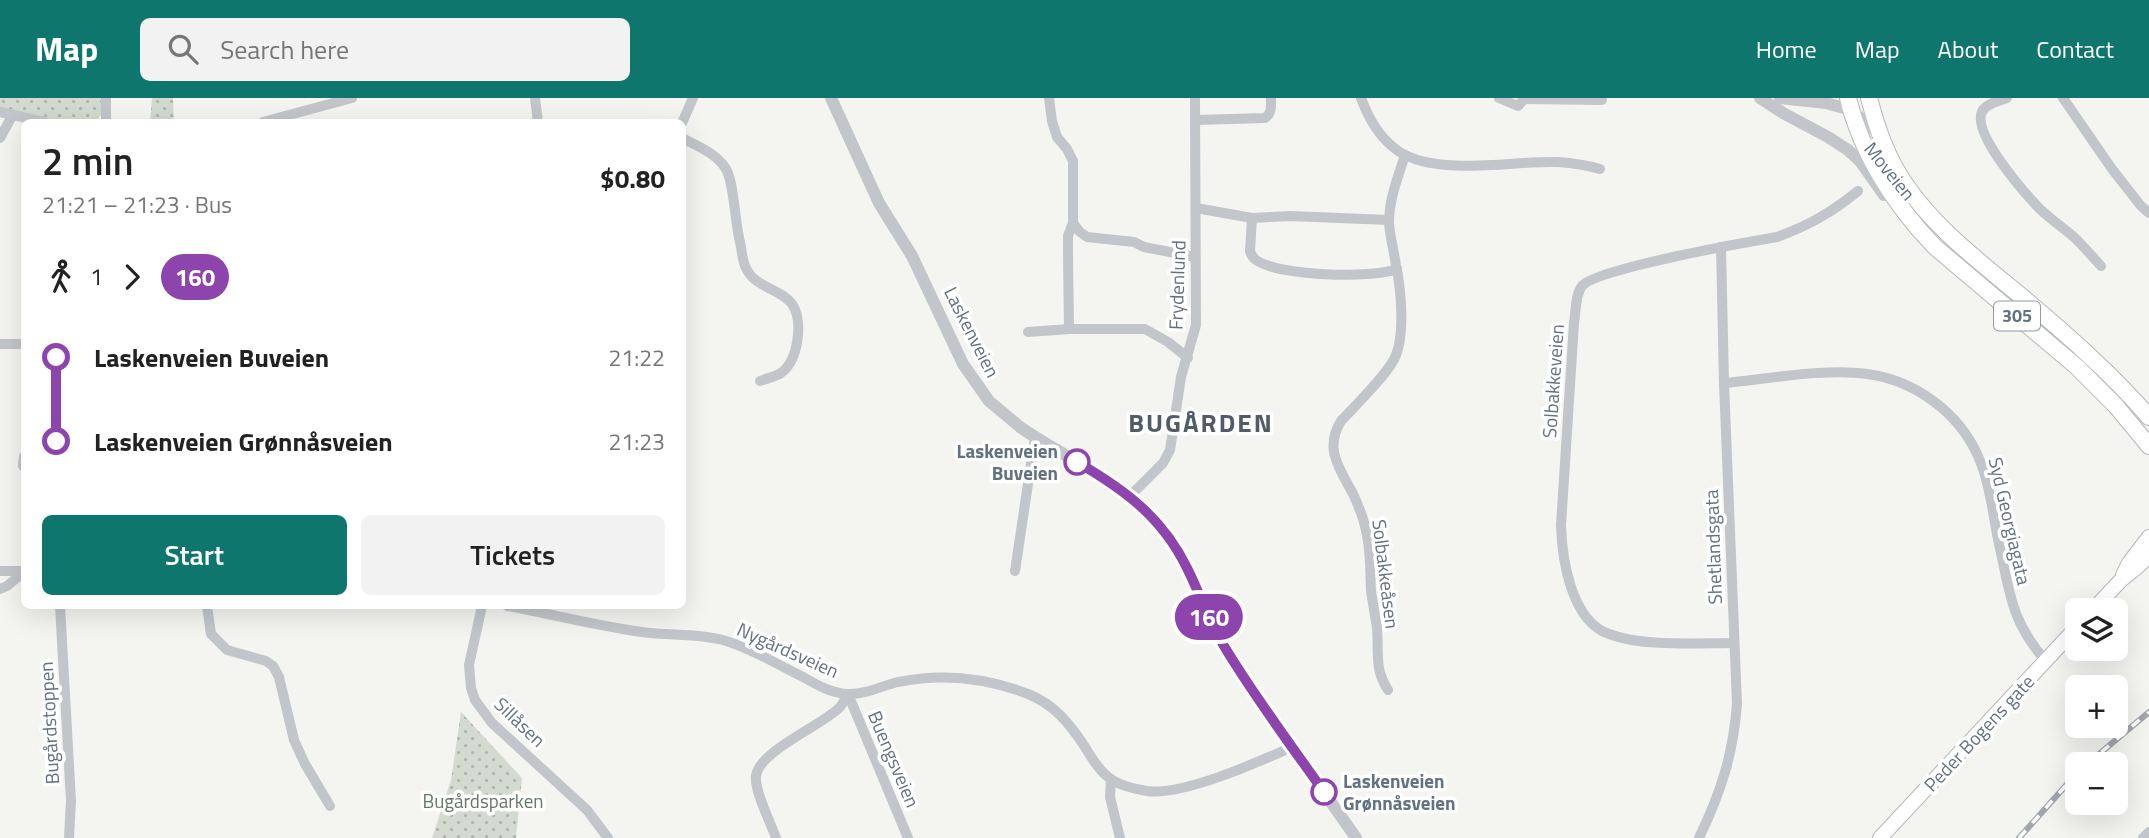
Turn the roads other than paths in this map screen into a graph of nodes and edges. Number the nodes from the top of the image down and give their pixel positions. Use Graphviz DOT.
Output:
graph roads {
  1 [pos="106,98"];
  2 [pos="352,98"];
  3 [pos="536,98"];
  4 [pos="693,98"];
  5 [pos="831,98"];
  6 [pos="1049,98"];
  7 [pos="1195,98"];
  8 [pos="1271,98"];
  9 [pos="1361,98"];
  10 [pos="1499,98"];
  11 [pos="1760,98"];
  12 [pos="1780,98"];
  13 [pos="1869,98"];
  14 [pos="2007,98"];
  15 [pos="2063,98"];
  16 [pos="1524,99"];
  17 [pos="1602,100"];
  18 [pos="1850,104"];
  19 [pos="0,112"];
  20 [pos="12,116"];
  21 [pos="300,118"];
  22 [pos="28,119"];
  23 [pos="106,119"];
  24 [pos="538,119"];
  25 [pos="684,119"];
  26 [pos="1196,120"];
  27 [pos="1879,134"];
  28 [pos="0,138"];
  29 [pos="686,140"];
  30 [pos="1405,155"];
  31 [pos="1600,169"];
  32 [pos="1858,191"];
  33 [pos="1196,208"];
  34 [pos="2149,213"];
  35 [pos="1252,218"];
  36 [pos="1389,220"];
  37 [pos="1073,223"];
  38 [pos="1916,228"];
  39 [pos="1721,247"];
  40 [pos="1195,257"];
  41 [pos="2101,266"];
  42 [pos="1397,269"];
  43 [pos="1069,329"];
  44 [pos="1028,332"];
  45 [pos="0,344"];
  46 [pos="21,344"];
  47 [pos="1188,358"];
  48 [pos="761,381"];
  49 [pos="1724,383"];
  50 [pos="2149,417"];
  51 [pos="1035,438"];
  52 [pos="2149,446"];
  53 [pos="1130,496"];
  54 [pos="2149,537"];
  55 [pos="2149,556"];
  56 [pos="0,571"];
  57 [pos="21,571"];
  58 [pos="1015,571"];
  59 [pos="21,573"];
  60 [pos="2120,580"];
  61 [pos="0,590"];
  62 [pos="2104,598"];
  63 [pos="60,609"];
  64 [pos="207,609"];
  65 [pos="481,609"];
  66 [pos="524,609"];
  67 [pos="571,609"];
  68 [pos="568,617"];
  69 [pos="2065,640"];
  70 [pos="1734,643"];
  71 [pos="2046,661"];
  72 [pos="1388,690"];
  73 [pos="848,694"];
  74 [pos="1292,747"];
  75 [pos="1111,779"];
  76 [pos="330,806"];
  77 [pos="2149,832"];
  78 [pos="69,838"];
  79 [pos="608,838"];
  80 [pos="776,838"];
  81 [pos="908,838"];
  82 [pos="1120,838"];
  83 [pos="1356,838"];
  84 [pos="1699,838"];
  85 [pos="1880,838"];
  86 [pos="2143,838"];
  1 -- 23 [label="street"];
  2 -- 21 [label="street"];
  3 -- 24 [label="street"];
  4 -- 25 [label="street"];
  5 -- 51 [label="street, Laskenveien"];
  6 -- 37 [label="street"];
  7 -- 26 [label="street, Frydenlund"];
  8 -- 26 [label="street"];
  9 -- 30 [label="street"];
  10 -- 16 [label="street"];
  11 -- 38 [label="street, Moveien"];
  12 -- 18 [label="street, Moveien"];
  13 -- 27 [label="main road, 305"];
  14 -- 41 [label="street"];
  15 -- 34 [label="street"];
  16 -- 17 [label="street"];
  18 -- 27 [label="street, Moveien"];
  18 -- 38 [label="main road, 305"];
  19 -- 20 [label="street"];
  20 -- 22 [label="street"];
  20 -- 28 [label="street"];
  26 -- 33 [label="street, Frydenlund"];
  27 -- 50 [label="main road, 305"];
  29 -- 48 [label="street"];
  30 -- 31 [label="street"];
  30 -- 36 [label="street, Solbakkeåsen"];
  32 -- 39 [label="street, Solbakkeveien"];
  33 -- 35 [label="street"];
  33 -- 40 [label="street, Frydenlund"];
  35 -- 36 [label="street"];
  35 -- 42 [label="street"];
  36 -- 42 [label="street, Solbakkeåsen"];
  37 -- 40 [label="street"];
  37 -- 43 [label="street"];
  38 -- 52 [label="main road, 305"];
  39 -- 49 [label="street, Shetlandsgata"];
  39 -- 70 [label="street, Solbakkeveien"];
  40 -- 47 [label="street, Frydenlund"];
  42 -- 72 [label="street, Solbakkeåsen"];
  43 -- 44 [label="street"];
  43 -- 47 [label="street"];
  45 -- 46 [label="street"];
  47 -- 53 [label="street, Frydenlund"];
  49 -- 70 [label="street, Shetlandsgata"];
  49 -- 71 [label="street, Syd Georgiagata"];
  51 -- 53 [label="street, Laskenveien"];
  51 -- 58 [label="street"];
  53 -- 74 [label="street, Laskenveien"];
  54 -- 60 [label="main road"];
  55 -- 60 [label="main road"];
  56 -- 57 [label="street"];
  59 -- 61 [label="street"];
  60 -- 62 [label="main road"];
  63 -- 78 [label="street, Bugårdstoppen"];
  64 -- 76 [label="street"];
  65 -- 79 [label="street, Sillåsen"];
  66 -- 68 [label="street, Nygårdsveien"];
  67 -- 68 [label="street"];
  68 -- 73 [label="street, Nygårdsveien"];
  69 -- 71 [label="main road, Peder Bogens gate"];
  70 -- 84 [label="street, Shetlandsgata"];
  71 -- 85 [label="main road, Peder Bogens gate"];
  73 -- 75 [label="street, Nygårdsveien"];
  73 -- 80 [label="street, Nygårdsveien"];
  73 -- 81 [label="street, Buengsveien"];
  74 -- 75 [label="street"];
  74 -- 83 [label="street, Laskenveien"];
  75 -- 82 [label="street"];
  77 -- 86 [label="street"];
}
